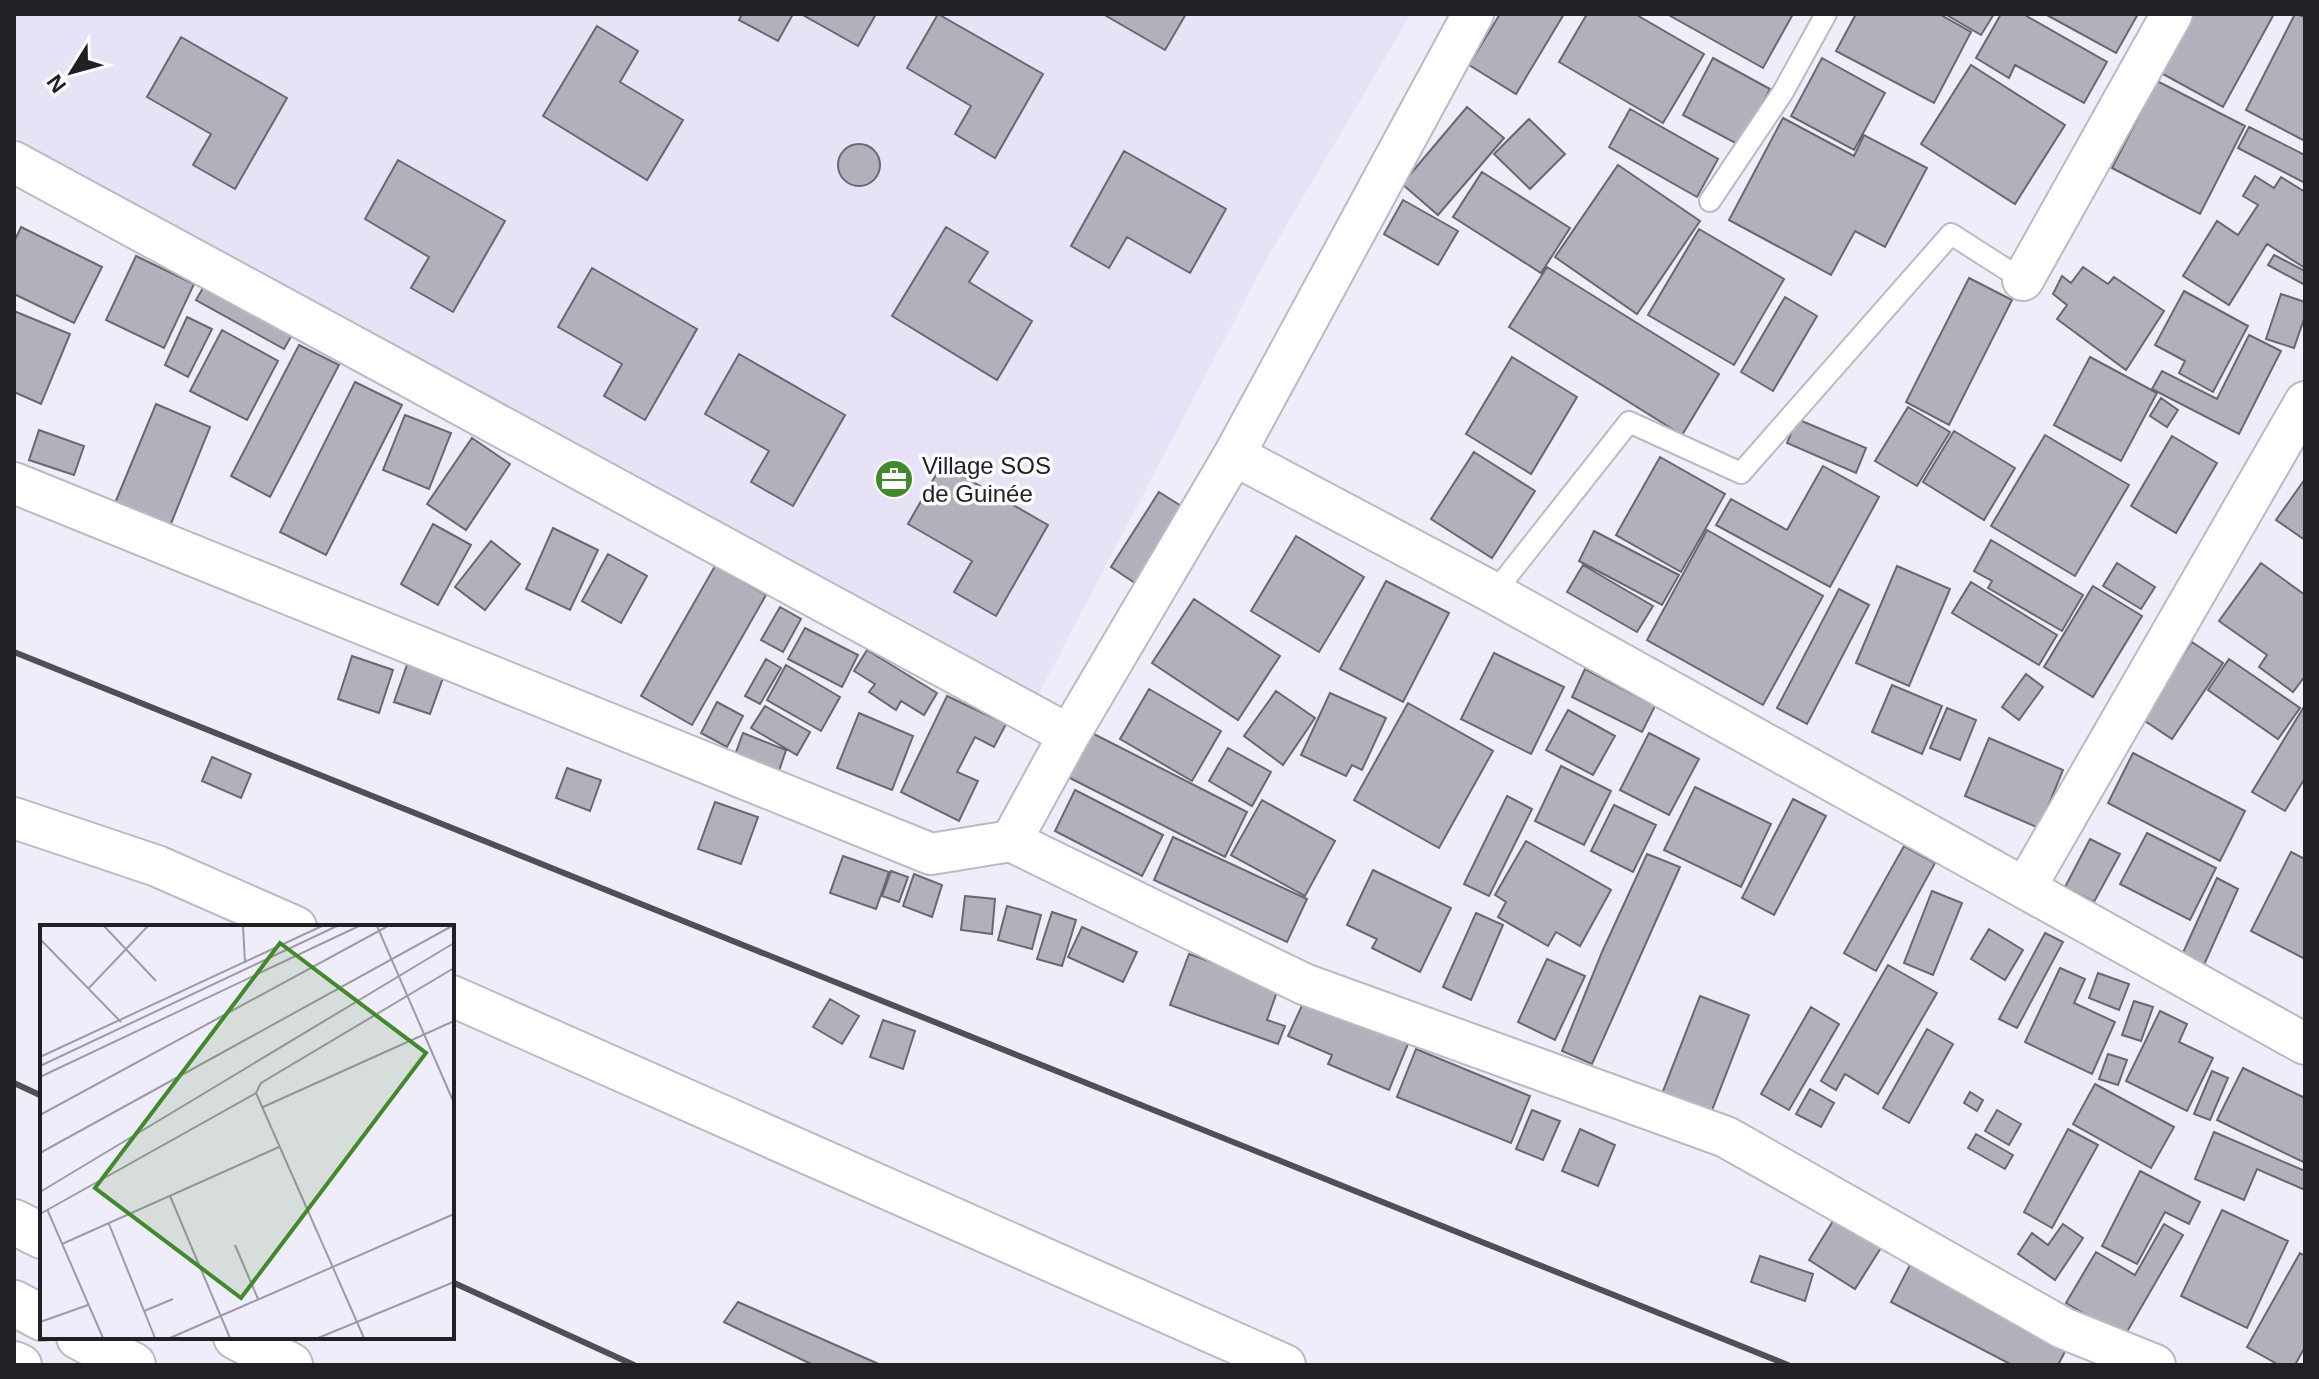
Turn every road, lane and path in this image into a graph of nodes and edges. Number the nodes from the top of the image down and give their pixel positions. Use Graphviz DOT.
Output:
graph roads {
  1 [pos="1473,14"];
  2 [pos="1826,14"];
  3 [pos="2172,14"];
  4 [pos="14,162"];
  5 [pos="1710,201"];
  6 [pos="2023,280"];
  7 [pos="2305,402"];
  8 [pos="1234,455"];
  9 [pos="14,483"];
  10 [pos="1494,593"];
  11 [pos="1069,735"];
  12 [pos="14,818"];
  13 [pos="1011,841"];
  14 [pos="2025,888"];
  15 [pos="291,925"];
  16 [pos="454,997"];
  17 [pos="2305,1044"];
  18 [pos="14,1222"];
  19 [pos="40,1235"];
  20 [pos="14,1303"];
  21 [pos="40,1317"];
  22 [pos="83,1339"];
  23 [pos="240,1339"];
  24 [pos="14,1362"];
  25 [pos="21,1365"];
  26 [pos="133,1365"];
  27 [pos="290,1365"];
  28 [pos="1285,1365"];
  29 [pos="2155,1365"];
  1 -- 8 [label="street"];
  2 -- 5 [label="lane"];
  3 -- 6 [label="street"];
  4 -- 11 [label="street"];
  6 -- 10 [label="lane"];
  7 -- 14 [label="street"];
  8 -- 10 [label="street"];
  8 -- 11 [label="street"];
  9 -- 13 [label="street"];
  10 -- 14 [label="street"];
  11 -- 13 [label="street"];
  12 -- 15 [label="street"];
  13 -- 29 [label="street"];
  14 -- 17 [label="street"];
  16 -- 28 [label="street"];
  18 -- 19 [label="main road"];
  20 -- 21 [label="main road"];
  22 -- 26 [label="main road"];
  23 -- 27 [label="main road"];
  24 -- 25 [label="street"];
}
